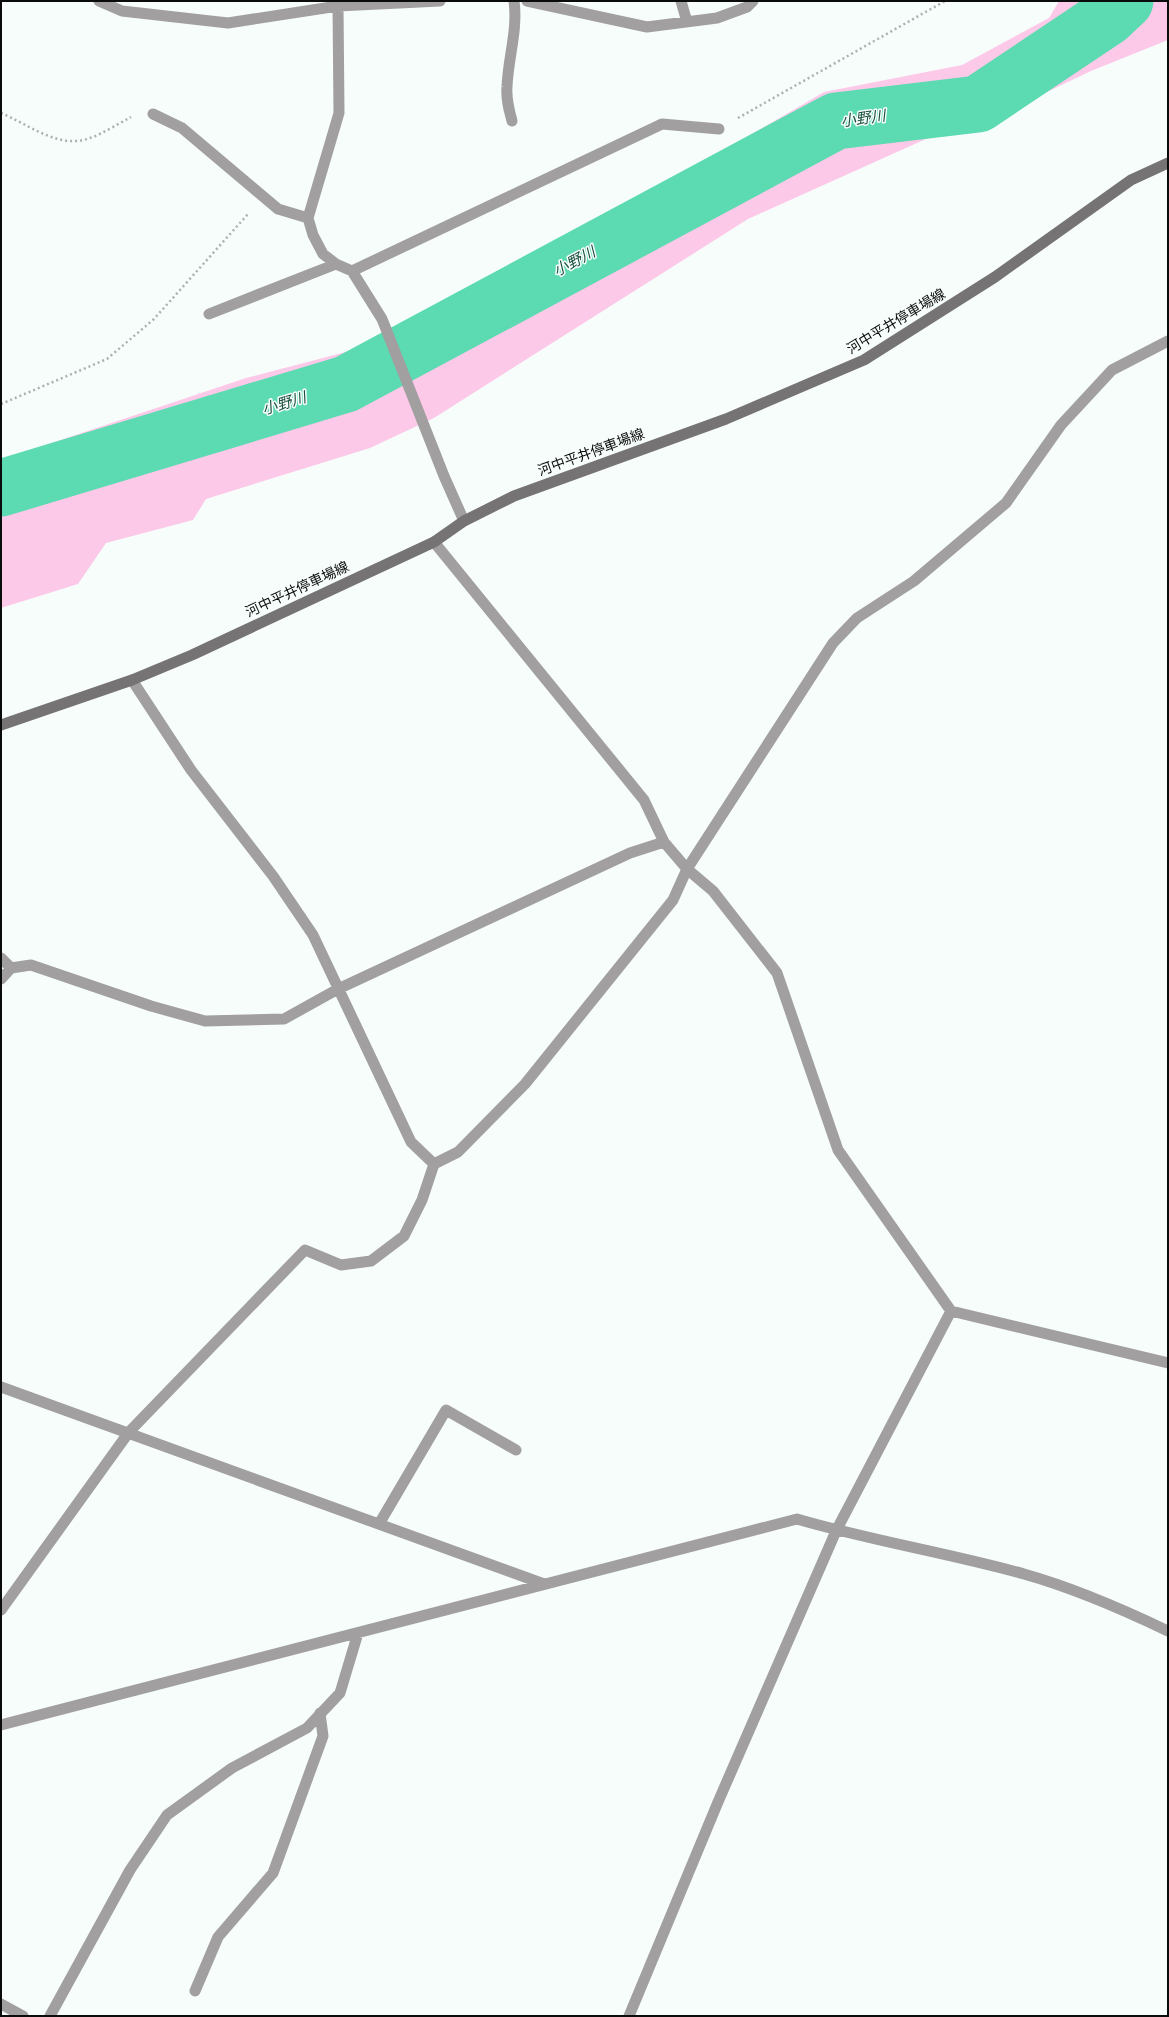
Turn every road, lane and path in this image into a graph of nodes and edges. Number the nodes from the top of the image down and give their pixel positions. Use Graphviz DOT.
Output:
graph roads {
  1 [pos="99,1"];
  2 [pos="440,1"];
  3 [pos="514,1"];
  4 [pos="526,1"];
  5 [pos="681,1"];
  6 [pos="753,1"];
  7 [pos="945,1"];
  8 [pos="124,6"];
  9 [pos="338,6"];
  10 [pos="687,22"];
  11 [pos="1,113"];
  12 [pos="153,114"];
  13 [pos="512,121"];
  14 [pos="719,129"];
  15 [pos="1168,163"];
  16 [pos="264,198"];
  17 [pos="308,218"];
  18 [pos="336,264"];
  19 [pos="352,271"];
  20 [pos="209,314"];
  21 [pos="1168,341"];
  22 [pos="1,404"];
  23 [pos="464,521"];
  24 [pos="434,542"];
  25 [pos="132,680"];
  26 [pos="1,725"];
  27 [pos="664,842"];
  28 [pos="687,869"];
  29 [pos="1,958"];
  30 [pos="11,968"];
  31 [pos="1,979"];
  32 [pos="338,989"];
  33 [pos="434,1164"];
  34 [pos="951,1311"];
  35 [pos="1168,1363"];
  36 [pos="1,1387"];
  37 [pos="129,1432"];
  38 [pos="516,1450"];
  39 [pos="379,1524"];
  40 [pos="836,1531"];
  41 [pos="544,1584"];
  42 [pos="1,1610"];
  43 [pos="1168,1631"];
  44 [pos="358,1633"];
  45 [pos="320,1713"];
  46 [pos="1,1725"];
  47 [pos="195,1991"];
  48 [pos="1,2004"];
  49 [pos="23,2016"];
  50 [pos="50,2016"];
  51 [pos="629,2016"];
  1 -- 8 [label="street"];
  2 -- 9 [label="street"];
  3 -- 13 [label="street"];
  4 -- 10 [label="street"];
  5 -- 10 [label="street"];
  6 -- 10 [label="street"];
  7 -- 14 [label="path"];
  8 -- 9 [label="street"];
  9 -- 17 [label="street"];
  11 -- 12 [label="path"];
  12 -- 16 [label="street"];
  14 -- 19 [label="street"];
  15 -- 23 [label="main road, 河中平井停車場線"];
  16 -- 17 [label="street"];
  16 -- 22 [label="path"];
  17 -- 18 [label="street"];
  18 -- 19 [label="street"];
  18 -- 20 [label="street"];
  19 -- 23 [label="street"];
  21 -- 28 [label="street"];
  23 -- 24 [label="main road, 河中平井停車場線"];
  24 -- 25 [label="main road, 河中平井停車場線"];
  24 -- 27 [label="street"];
  25 -- 26 [label="main road, 河中平井停車場線"];
  25 -- 32 [label="street"];
  27 -- 28 [label="street"];
  27 -- 32 [label="street"];
  28 -- 33 [label="street"];
  28 -- 34 [label="street"];
  29 -- 30 [label="street"];
  30 -- 31 [label="street"];
  30 -- 32 [label="street"];
  32 -- 33 [label="street"];
  33 -- 37 [label="street"];
  34 -- 35 [label="street"];
  34 -- 40 [label="street"];
  36 -- 37 [label="street"];
  37 -- 39 [label="street"];
  37 -- 42 [label="street"];
  38 -- 39 [label="street"];
  39 -- 41 [label="street"];
  40 -- 41 [label="street"];
  40 -- 43 [label="street"];
  40 -- 51 [label="street"];
  41 -- 44 [label="street"];
  44 -- 45 [label="street"];
  44 -- 46 [label="street"];
  45 -- 47 [label="street"];
  45 -- 50 [label="street"];
  48 -- 49 [label="street"];
}
